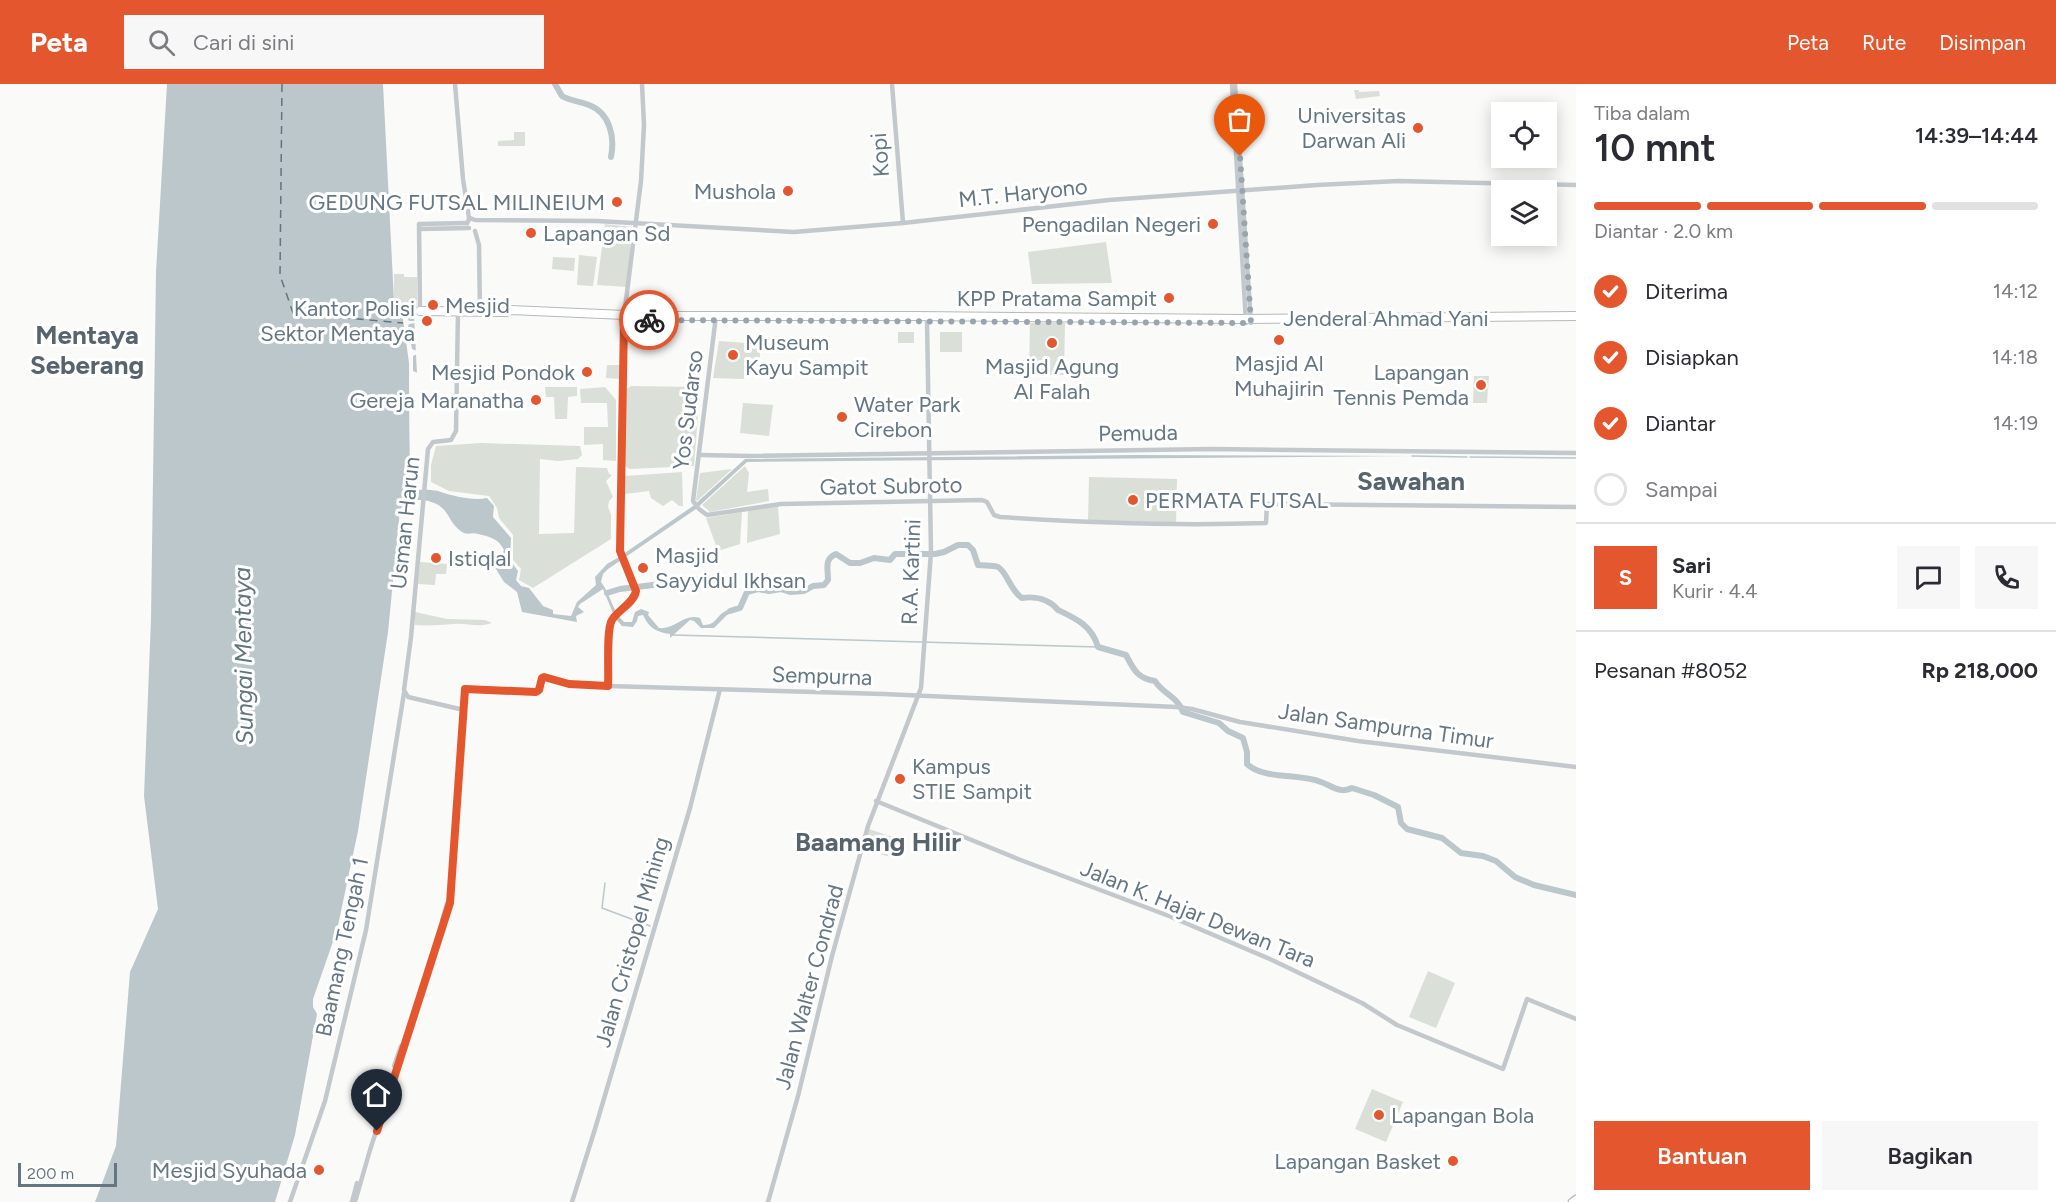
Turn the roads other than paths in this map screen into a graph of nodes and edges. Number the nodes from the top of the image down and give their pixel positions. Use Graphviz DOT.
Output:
graph roads {
  1 [pos="455,84"];
  2 [pos="642,84"];
  3 [pos="892,84"];
  4 [pos="1234,84"];
  5 [pos="1576,185"];
  6 [pos="1240,190"];
  7 [pos="470,222"];
  8 [pos="636,223"];
  9 [pos="903,223"];
  10 [pos="475,231"];
  11 [pos="420,311"];
  12 [pos="458,311"];
  13 [pos="480,312"];
  14 [pos="1576,316"];
  15 [pos="624,318"];
  16 [pos="716,318"];
  17 [pos="729,318"];
  18 [pos="1390,320"];
  19 [pos="927,321"];
  20 [pos="1248,321"];
  21 [pos="1576,321"];
  22 [pos="1576,453"];
  23 [pos="929,454"];
  24 [pos="700,455"];
  25 [pos="929,501"];
  26 [pos="694,504"];
  27 [pos="1576,507"];
  28 [pos="924,642"];
  29 [pos="608,686"];
  30 [pos="720,689"];
  31 [pos="404,693"];
  32 [pos="919,697"];
  33 [pos="463,709"];
  34 [pos="1192,709"];
  35 [pos="1576,767"];
  36 [pos="876,801"];
  37 [pos="1576,1019"];
  38 [pos="1576,1199"];
  39 [pos="290,1202"];
  40 [pos="353,1202"];
  41 [pos="572,1202"];
  42 [pos="768,1202"];
  43 [pos="1572,1202"];
  1 -- 7 [label="street"];
  2 -- 8 [label="street"];
  3 -- 9 [label="street, Kopi"];
  4 -- 6 [label="street"];
  5 -- 6 [label="street, M.T. Haryono"];
  6 -- 9 [label="street, M.T. Haryono"];
  6 -- 20 [label="street"];
  7 -- 8 [label="street, M.T. Haryono"];
  7 -- 10 [label="street"];
  7 -- 10 [label="street"];
  7 -- 11 [label="street, M.T. Haryono"];
  8 -- 9 [label="street, M.T. Haryono"];
  8 -- 15 [label="street"];
  10 -- 13 [label="street"];
  11 -- 12 [label="highway"];
  12 -- 13 [label="highway"];
  12 -- 31 [label="street, Usman Harun"];
  13 -- 15 [label="highway"];
  14 -- 18 [label="highway, Jenderal Ahmad Yani"];
  15 -- 16 [label="highway"];
  15 -- 16 [label="highway"];
  15 -- 29 [label="street"];
  16 -- 17 [label="highway"];
  16 -- 24 [label="street, Yos Sudarso"];
  17 -- 19 [label="highway, Jenderal Ahmad Yani"];
  17 -- 20 [label="highway, Jenderal Ahmad Yani"];
  18 -- 20 [label="highway, Jenderal Ahmad Yani"];
  18 -- 21 [label="highway, Jenderal Ahmad Yani"];
  19 -- 20 [label="highway, Jenderal Ahmad Yani"];
  19 -- 23 [label="street, R.A. Kartini"];
  22 -- 23 [label="street, Pemuda"];
  23 -- 24 [label="street, Pemuda"];
  23 -- 25 [label="street, R.A. Kartini"];
  24 -- 26 [label="street, Yos Sudarso"];
  25 -- 26 [label="street, Gatot Subroto"];
  25 -- 27 [label="street, Gatot Subroto"];
  25 -- 28 [label="street, R.A. Kartini"];
  28 -- 32 [label="street, Jalan Walter Condrad"];
  29 -- 30 [label="street, Sempurna"];
  29 -- 33 [label="street, Sempurna"];
  30 -- 32 [label="street, Sempurna"];
  30 -- 41 [label="street, Jalan Cristopel Mihing"];
  31 -- 33 [label="street"];
  31 -- 39 [label="street, Baamang Tengah 1"];
  32 -- 34 [label="street, Sempurna"];
  32 -- 36 [label="street, Jalan Walter Condrad"];
  33 -- 40 [label="street"];
  34 -- 35 [label="street, Jalan Sampurna Timur"];
  36 -- 37 [label="street, Jalan K. Hajar Dewan Tara"];
  36 -- 42 [label="street, Jalan Walter Condrad"];
  38 -- 43 [label="main road"];
}
